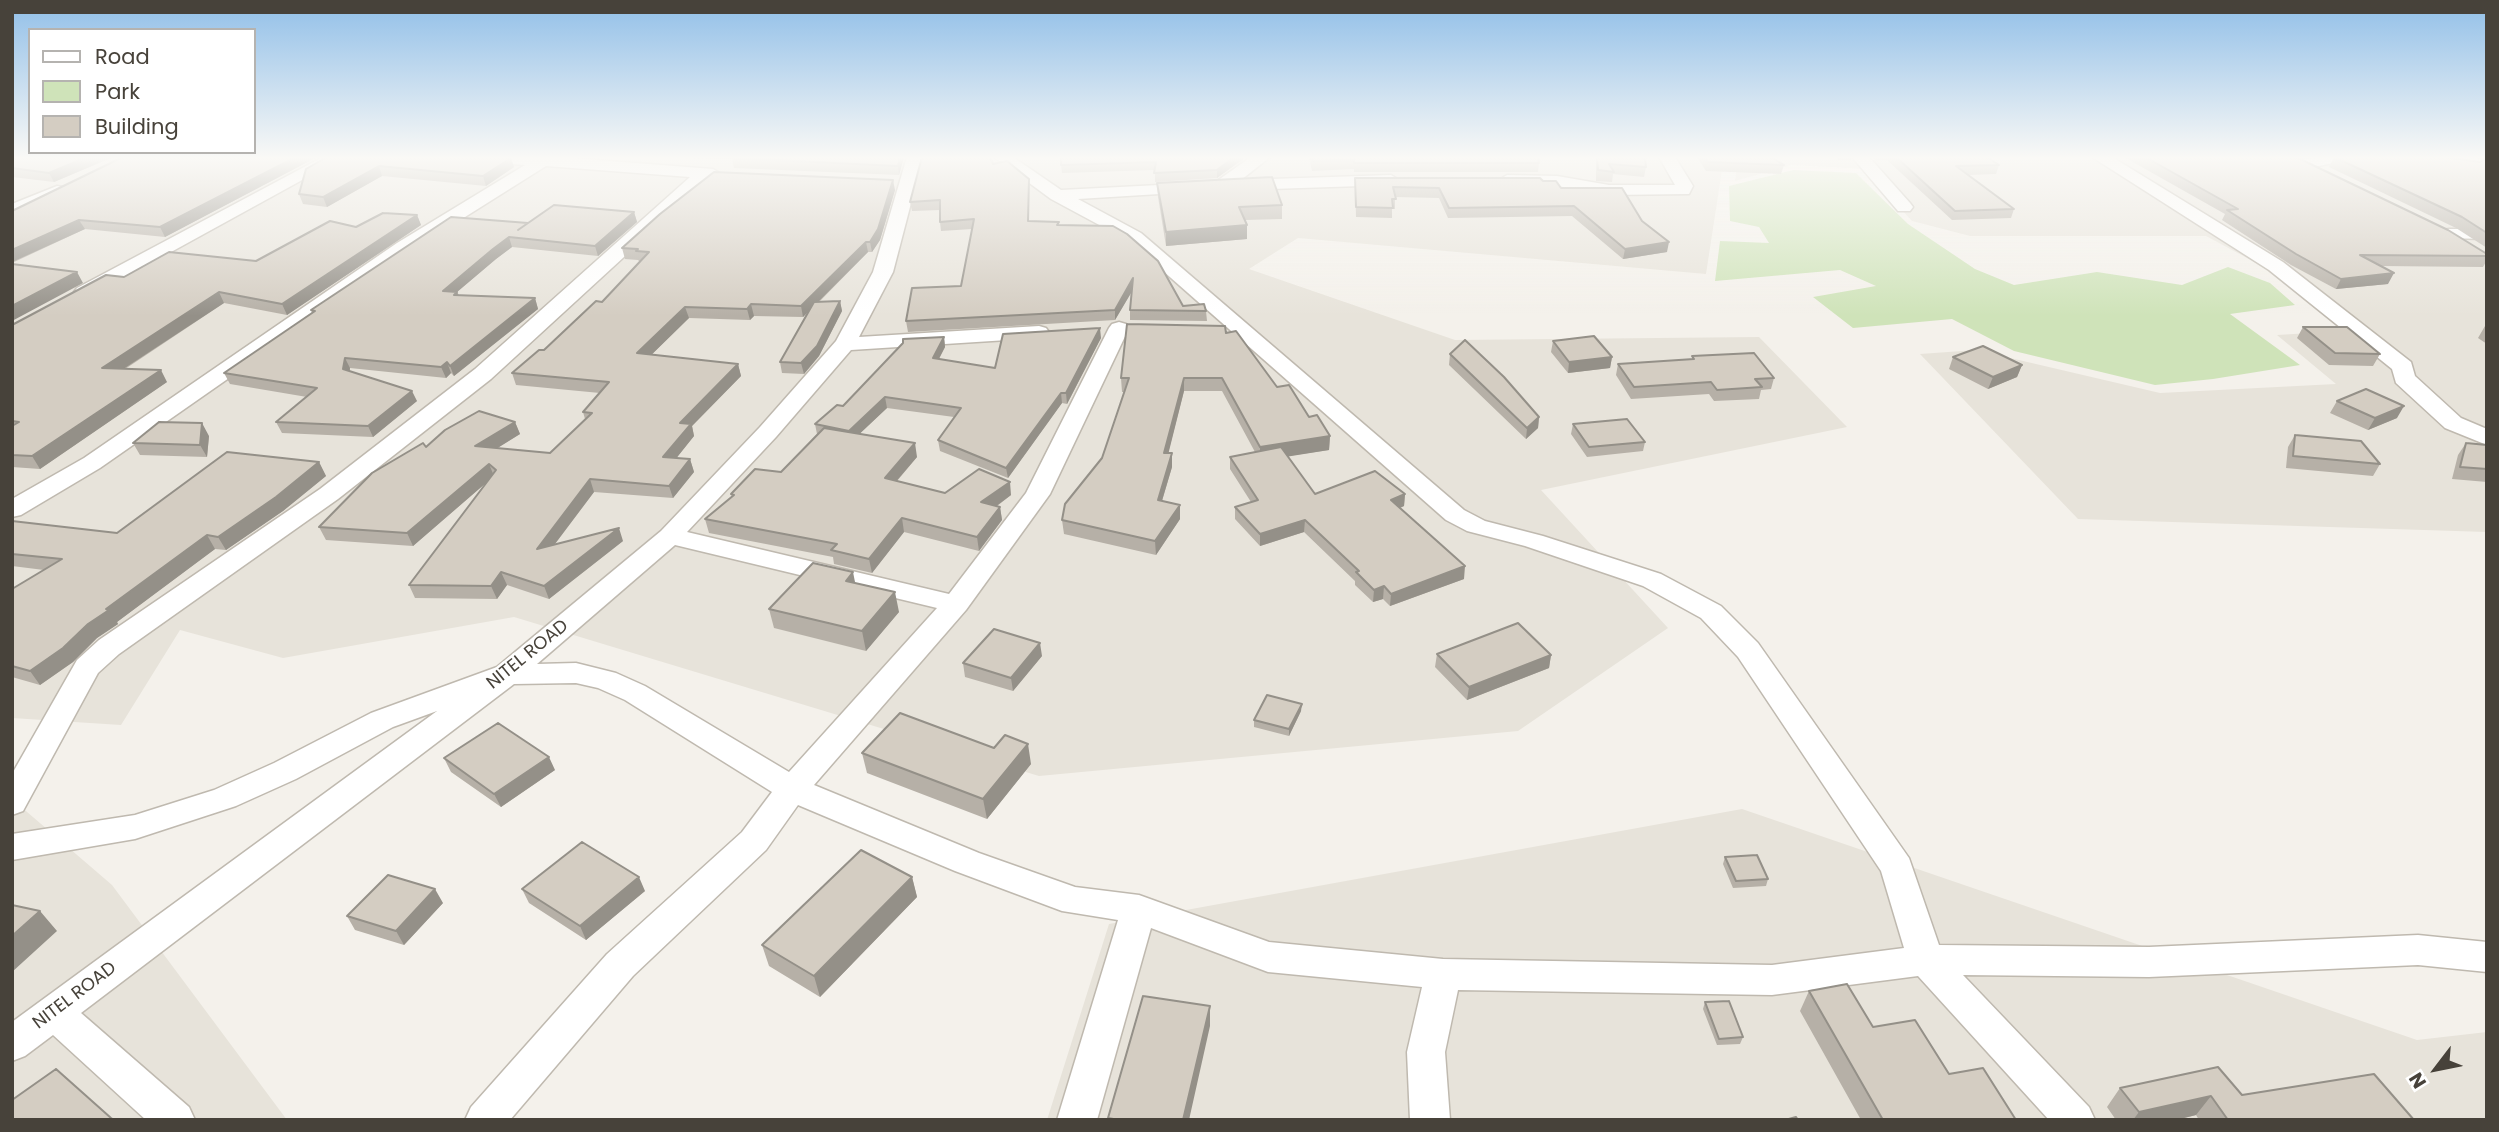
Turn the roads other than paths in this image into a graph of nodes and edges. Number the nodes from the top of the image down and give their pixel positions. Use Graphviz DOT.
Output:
graph roads {
  1 [pos="238,210"];
  2 [pos="464,210"];
  3 [pos="664,210"];
  4 [pos="897,210"];
  5 [pos="1085,210"];
  6 [pos="2185,210"];
  7 [pos="2487,234"];
  8 [pos="2477,253"];
  9 [pos="68,301"];
  10 [pos="1119,328"];
  11 [pos="1146,328"];
  12 [pos="1091,329"];
  13 [pos="1213,329"];
  14 [pos="1239,330"];
  15 [pos="1064,331"];
  16 [pos="845,344"];
  17 [pos="2487,438"];
  18 [pos="12,510"];
  19 [pos="670,536"];
  20 [pos="956,604"];
  21 [pos="507,674"];
  22 [pos="792,789"];
  23 [pos="12,803"];
  24 [pos="12,847"];
  25 [pos="1139,909"];
  26 [pos="2487,957"];
  27 [pos="1926,960"];
  28 [pos="1443,974"];
  29 [pos="53,1012"];
  30 [pos="12,1044"];
  31 [pos="175,1120"];
  32 [pos="485,1120"];
  33 [pos="1077,1120"];
  34 [pos="1430,1120"];
  35 [pos="2075,1120"];
  1 -- 9 [label="street"];
  2 -- 18 [label="street"];
  3 -- 23 [label="street"];
  4 -- 16 [label="street, NITEL ROAD"];
  5 -- 14 [label="street"];
  6 -- 17 [label="street"];
  7 -- 8 [label="street"];
  10 -- 11 [label="street"];
  10 -- 12 [label="street"];
  10 -- 20 [label="street"];
  13 -- 14 [label="street"];
  14 -- 27 [label="street"];
  15 -- 16 [label="street"];
  16 -- 19 [label="street, NITEL ROAD"];
  19 -- 20 [label="street"];
  19 -- 21 [label="street, NITEL ROAD"];
  20 -- 22 [label="street"];
  21 -- 22 [label="street"];
  21 -- 24 [label="street"];
  21 -- 29 [label="street, NITEL ROAD"];
  22 -- 25 [label="street"];
  22 -- 32 [label="street"];
  25 -- 28 [label="street"];
  25 -- 33 [label="street"];
  26 -- 27 [label="street"];
  27 -- 28 [label="street"];
  27 -- 35 [label="street"];
  28 -- 34 [label="street"];
  29 -- 30 [label="street, NITEL ROAD"];
  29 -- 31 [label="street"];
}
